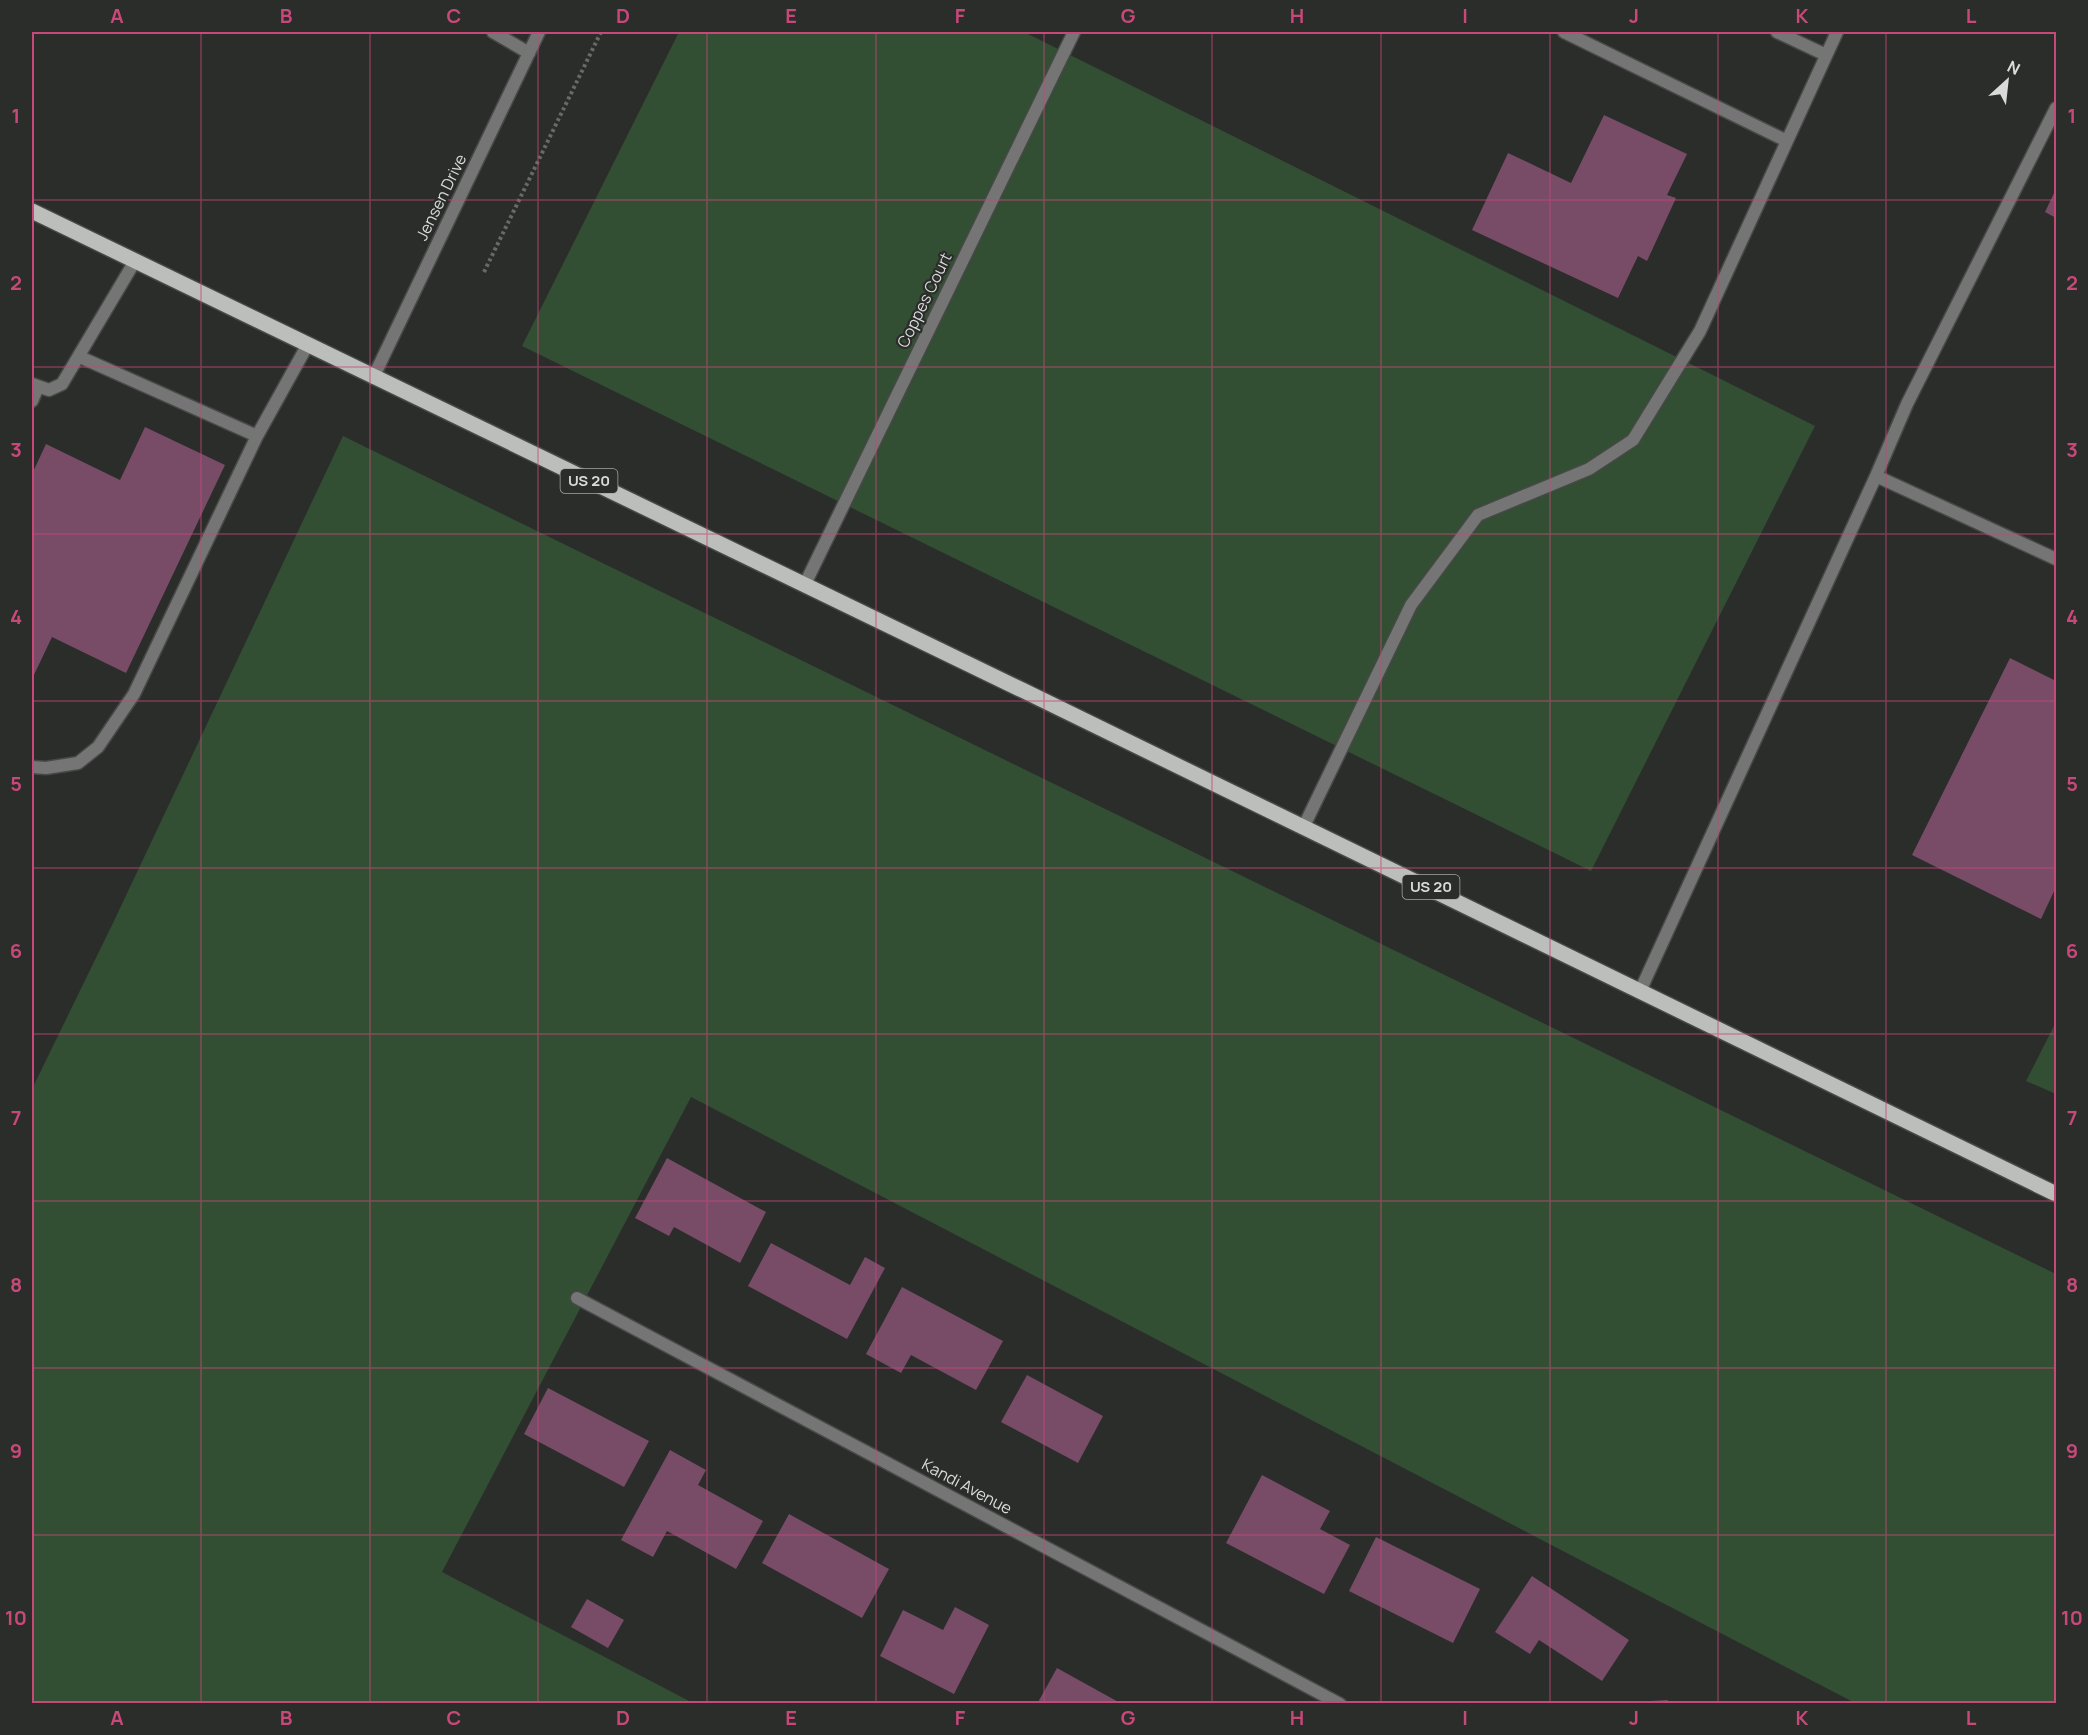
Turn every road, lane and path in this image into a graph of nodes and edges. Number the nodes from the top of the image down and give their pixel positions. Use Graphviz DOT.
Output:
graph roads {
  1 [pos="493,32"];
  2 [pos="539,32"];
  3 [pos="601,32"];
  4 [pos="1074,32"];
  5 [pos="1564,32"];
  6 [pos="1777,32"];
  7 [pos="1837,32"];
  8 [pos="529,53"];
  9 [pos="1827,55"];
  10 [pos="2056,108"];
  11 [pos="1787,141"];
  12 [pos="32,211"];
  13 [pos="135,261"];
  14 [pos="484,272"];
  15 [pos="308,346"];
  16 [pos="80,357"];
  17 [pos="373,378"];
  18 [pos="34,386"];
  19 [pos="32,401"];
  20 [pos="257,436"];
  21 [pos="1876,476"];
  22 [pos="2056,559"];
  23 [pos="805,584"];
  24 [pos="32,767"];
  25 [pos="1304,826"];
  26 [pos="1641,989"];
  27 [pos="2056,1194"];
  28 [pos="577,1298"];
  29 [pos="1340,1704"];
  1 -- 8 [label="street"];
  2 -- 8 [label="street, Jensen Drive"];
  3 -- 14 [label="path"];
  4 -- 23 [label="street, Coppes Court"];
  5 -- 11 [label="street"];
  6 -- 9 [label="street"];
  7 -- 9 [label="street"];
  8 -- 17 [label="street, Jensen Drive"];
  9 -- 11 [label="street"];
  10 -- 21 [label="street"];
  11 -- 25 [label="street"];
  12 -- 13 [label="main road, US 20"];
  13 -- 15 [label="main road, US 20"];
  13 -- 16 [label="street"];
  15 -- 17 [label="main road, US 20"];
  15 -- 20 [label="street"];
  16 -- 18 [label="street"];
  16 -- 20 [label="street"];
  17 -- 23 [label="main road, US 20"];
  18 -- 19 [label="street"];
  20 -- 24 [label="street"];
  21 -- 22 [label="street"];
  21 -- 26 [label="street"];
  23 -- 25 [label="main road, US 20"];
  25 -- 26 [label="main road, US 20"];
  26 -- 27 [label="main road, US 20"];
  28 -- 29 [label="street, Kandi Avenue"];
}
